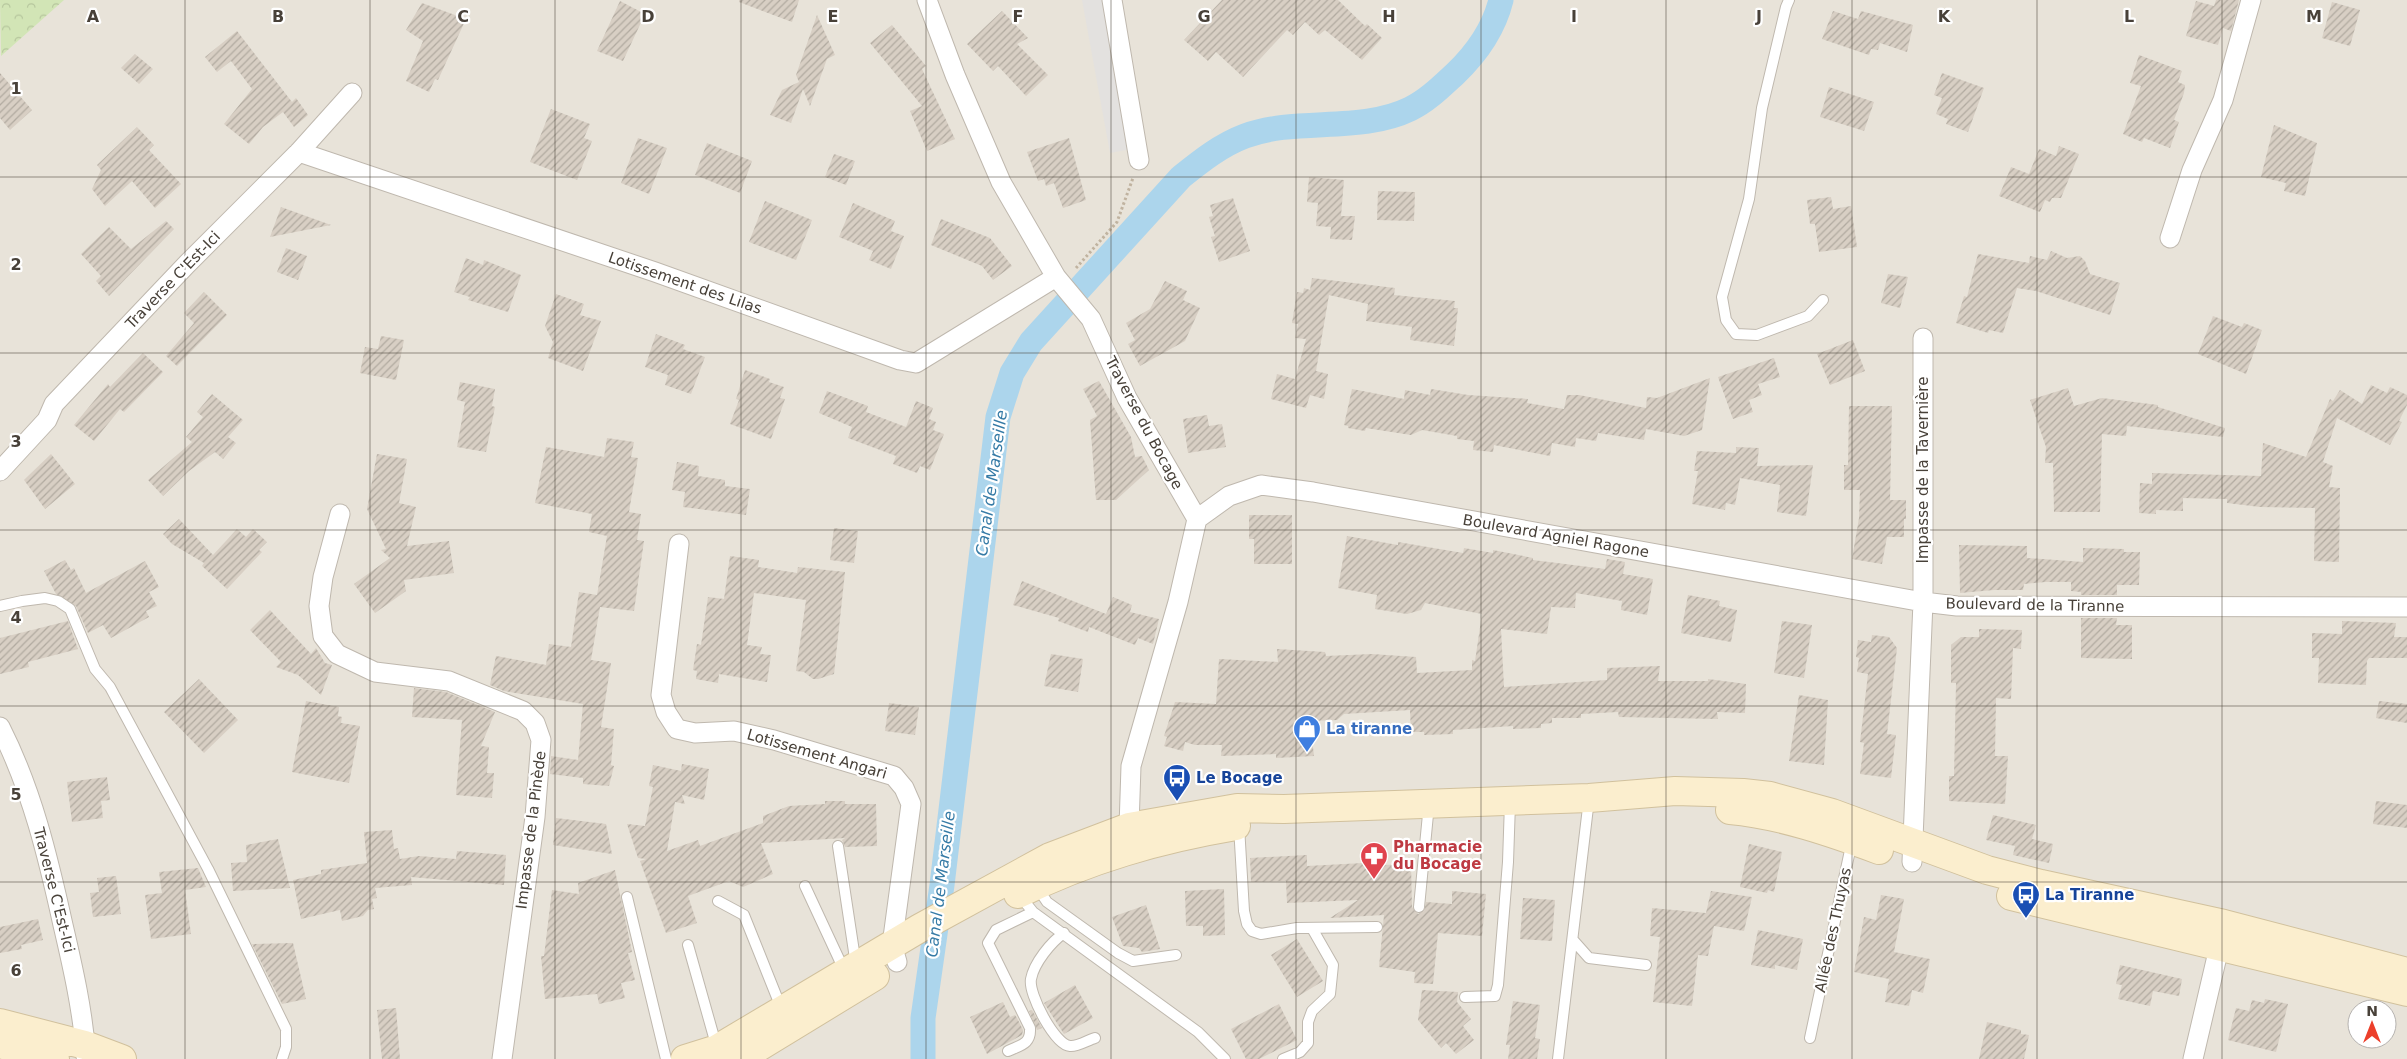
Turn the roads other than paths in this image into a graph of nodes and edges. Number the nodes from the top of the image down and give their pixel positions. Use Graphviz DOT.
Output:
graph roads {
  1 [pos="927,0"];
  2 [pos="1112,0"];
  3 [pos="1789,0"];
  4 [pos="2251,0"];
  5 [pos="352,93"];
  6 [pos="299,152"];
  7 [pos="1139,160"];
  8 [pos="2170,238"];
  9 [pos="1061,282"];
  10 [pos="1823,300"];
  11 [pos="1922,338"];
  12 [pos="0,471"];
  13 [pos="340,514"];
  14 [pos="1197,519"];
  15 [pos="679,544"];
  16 [pos="1923,602"];
  17 [pos="0,606"];
  18 [pos="2407,607"];
  19 [pos="0,728"];
  20 [pos="1589,798"];
  21 [pos="1510,800"];
  22 [pos="1429,803"];
  23 [pos="1238,816"];
  24 [pos="1854,831"];
  25 [pos="1132,837"];
  26 [pos="838,846"];
  27 [pos="1912,853"];
  28 [pos="805,886"];
  29 [pos="1024,888"];
  30 [pos="627,897"];
  31 [pos="718,901"];
  32 [pos="1419,907"];
  33 [pos="1378,927"];
  34 [pos="1313,930"];
  35 [pos="1064,933"];
  36 [pos="2222,935"];
  37 [pos="1573,940"];
  38 [pos="688,945"];
  39 [pos="895,953"];
  40 [pos="1176,955"];
  41 [pos="1646,965"];
  42 [pos="2407,972"];
  43 [pos="852,976"];
  44 [pos="2407,992"];
  45 [pos="1465,997"];
  46 [pos="786,1018"];
  47 [pos="0,1023"];
  48 [pos="1095,1038"];
  49 [pos="1810,1038"];
  50 [pos="0,1044"];
  51 [pos="1008,1051"];
  52 [pos="86,1052"];
  53 [pos="726,1056"];
  54 [pos="55,1059"];
  55 [pos="122,1059"];
  56 [pos="282,1059"];
  57 [pos="502,1059"];
  58 [pos="684,1059"];
  59 [pos="1225,1059"];
  60 [pos="1283,1059"];
  61 [pos="1558,1059"];
  62 [pos="2193,1059"];
  1 -- 9 [label="street, Traverse du Bocage"];
  2 -- 7 [label="street"];
  3 -- 10 [label="lane"];
  4 -- 8 [label="street"];
  5 -- 6 [label="street, Traverse C'Est-Ici"];
  6 -- 9 [label="street, Lotissement des Lilas"];
  6 -- 12 [label="street, Traverse C'Est-Ici"];
  9 -- 14 [label="street, Traverse du Bocage"];
  11 -- 16 [label="street, Impasse de la Tavernière"];
  13 -- 57 [label="street, Impasse de la Pinède"];
  14 -- 16 [label="street, Boulevard Agniel Ragone"];
  14 -- 25 [label="street"];
  15 -- 39 [label="street, Lotissement Angari"];
  16 -- 18 [label="street, Boulevard de la Tiranne"];
  16 -- 27 [label="street"];
  17 -- 56 [label="lane"];
  19 -- 52 [label="street, Traverse C'Est-Ici"];
  20 -- 21 [label="main road"];
  20 -- 24 [label="main road"];
  20 -- 37 [label="lane"];
  21 -- 22 [label="main road"];
  21 -- 45 [label="lane"];
  22 -- 23 [label="main road"];
  22 -- 32 [label="lane"];
  23 -- 25 [label="main road"];
  23 -- 34 [label="lane"];
  24 -- 27 [label="main road"];
  24 -- 49 [label="lane, Allée des Thuyas"];
  25 -- 29 [label="main road"];
  26 -- 43 [label="lane"];
  27 -- 36 [label="main road"];
  28 -- 43 [label="lane"];
  29 -- 35 [label="lane"];
  29 -- 39 [label="main road"];
  29 -- 40 [label="lane"];
  29 -- 51 [label="lane"];
  30 -- 58 [label="lane"];
  31 -- 46 [label="lane"];
  33 -- 34 [label="lane"];
  34 -- 60 [label="lane"];
  35 -- 48 [label="lane"];
  35 -- 59 [label="lane"];
  36 -- 42 [label="main road"];
  36 -- 44 [label="main road"];
  36 -- 62 [label="street"];
  37 -- 41 [label="lane"];
  37 -- 61 [label="lane"];
  38 -- 53 [label="lane"];
  39 -- 43 [label="main road"];
  43 -- 46 [label="main road"];
  46 -- 53 [label="main road"];
  47 -- 52 [label="main road"];
  50 -- 54 [label="main road"];
  52 -- 55 [label="main road"];
  53 -- 58 [label="main road"];
}
